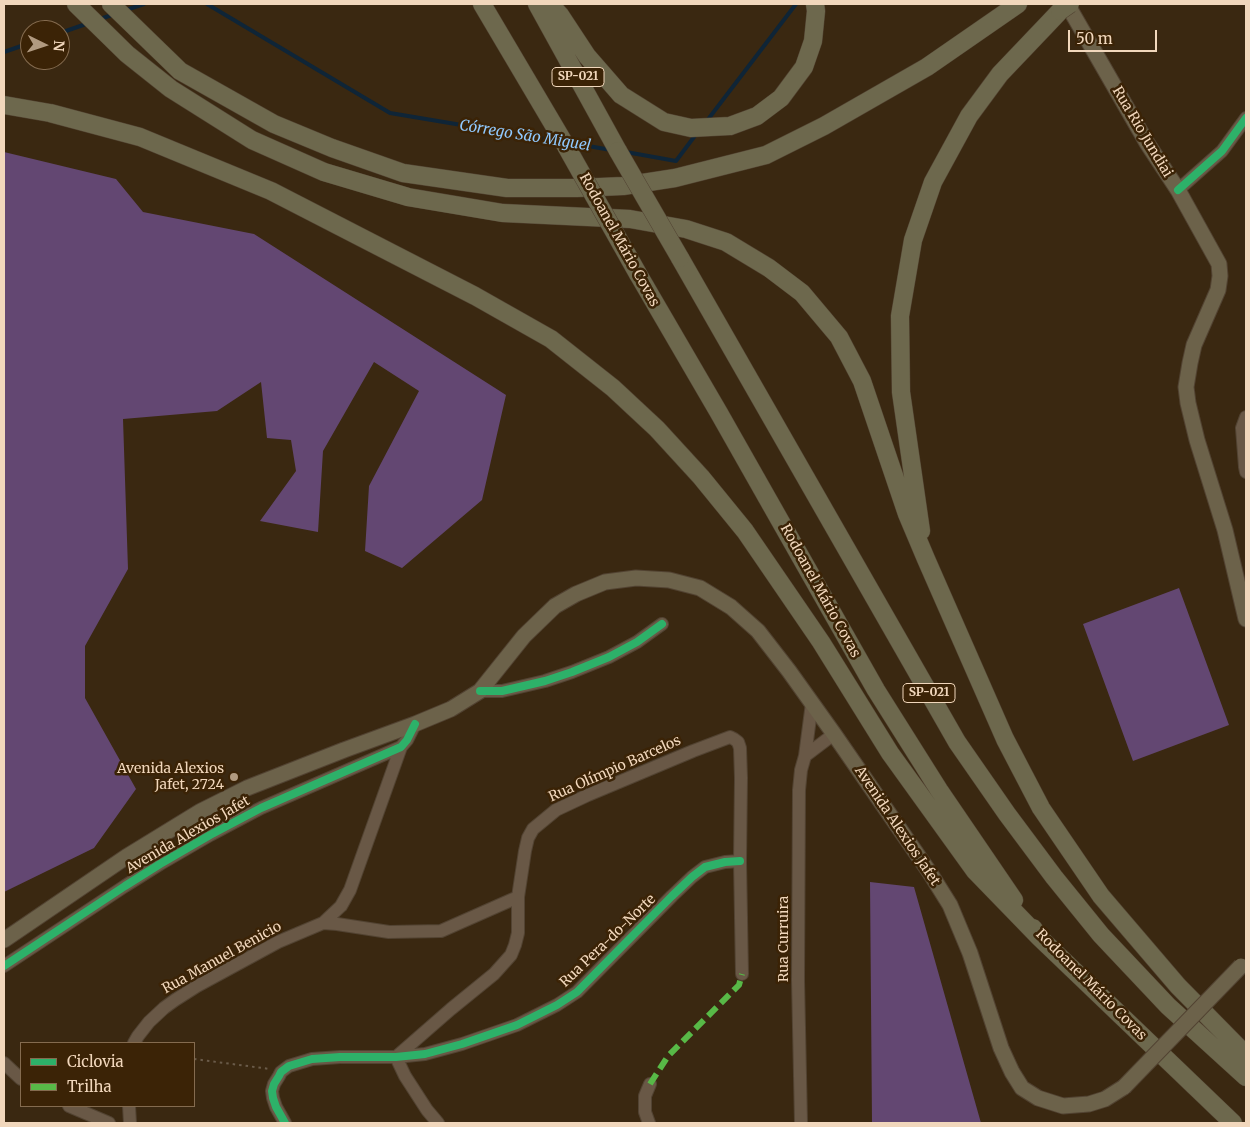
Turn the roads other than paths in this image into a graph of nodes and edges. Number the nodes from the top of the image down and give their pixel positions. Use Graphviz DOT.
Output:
graph roads {
  1 [pos="482,4"];
  2 [pos="538,4"];
  3 [pos="550,4"];
  4 [pos="815,4"];
  5 [pos="1018,4"];
  6 [pos="112,6"];
  7 [pos="1066,6"];
  8 [pos="79,7"];
  9 [pos="4,105"];
  10 [pos="1246,118"];
  11 [pos="1178,190"];
  12 [pos="1246,416"];
  13 [pos="1246,472"];
  14 [pos="926,559"];
  15 [pos="1246,619"];
  16 [pos="662,624"];
  17 [pos="480,691"];
  18 [pos="812,703"];
  19 [pos="415,724"];
  20 [pos="834,734"];
  21 [pos="401,746"];
  22 [pos="805,756"];
  23 [pos="740,860"];
  24 [pos="518,897"];
  25 [pos="323,923"];
  26 [pos="1039,937"];
  27 [pos="4,940"];
  28 [pos="1244,964"];
  29 [pos="4,966"];
  30 [pos="742,974"];
  31 [pos="135,1042"];
  32 [pos="1246,1055"];
  33 [pos="396,1057"];
  34 [pos="4,1063"];
  35 [pos="20,1078"];
  36 [pos="1246,1078"];
  37 [pos="650,1084"];
  38 [pos="72,1107"];
  39 [pos="129,1107"];
  40 [pos="109,1123"];
  41 [pos="130,1123"];
  42 [pos="285,1123"];
  43 [pos="438,1123"];
  44 [pos="649,1123"];
  45 [pos="801,1123"];
  46 [pos="1233,1123"];
  1 -- 26 [label="highway, Rodoanel Mário Covas / SP-021, bridge"];
  2 -- 36 [label="highway, SP-021, bridge"];
  3 -- 4 [label="highway"];
  5 -- 6 [label="highway"];
  7 -- 11 [label="main road, Rua Rio Jundiai"];
  7 -- 14 [label="highway"];
  8 -- 14 [label="highway"];
  9 -- 26 [label="highway"];
  10 -- 11 [label="street"];
  11 -- 15 [label="main road, Rua Rio Jundiai"];
  12 -- 13 [label="street"];
  14 -- 32 [label="highway"];
  16 -- 17 [label="street"];
  17 -- 18 [label="main road, Avenida Alexios Jafet"];
  17 -- 19 [label="main road, Avenida Alexios Jafet"];
  18 -- 20 [label="main road, Avenida Alexios Jafet"];
  18 -- 22 [label="street, Rua Curruira"];
  19 -- 21 [label="street"];
  19 -- 27 [label="main road, Avenida Alexios Jafet"];
  20 -- 22 [label="street"];
  20 -- 28 [label="main road, Avenida Alexios Jafet, bridge"];
  21 -- 25 [label="street, Rua Manuel Benicio"];
  21 -- 29 [label="street, Avenida Alexios Jafet"];
  22 -- 45 [label="street, Rua Curruira"];
  23 -- 24 [label="street, Rua Olímpio Barcelos"];
  23 -- 30 [label="street"];
  23 -- 33 [label="street, Rua Pera-do-Norte"];
  24 -- 25 [label="street"];
  24 -- 33 [label="street, Rua Olímpio Barcelos"];
  25 -- 31 [label="street, Rua Manuel Benicio"];
  26 -- 46 [label="highway, Rodoanel Mário Covas / SP-021"];
  33 -- 42 [label="street, Rua Pera-do-Norte"];
  33 -- 43 [label="street"];
  34 -- 35 [label="street"];
  37 -- 44 [label="street"];
  38 -- 40 [label="street"];
  39 -- 41 [label="street"];
}
